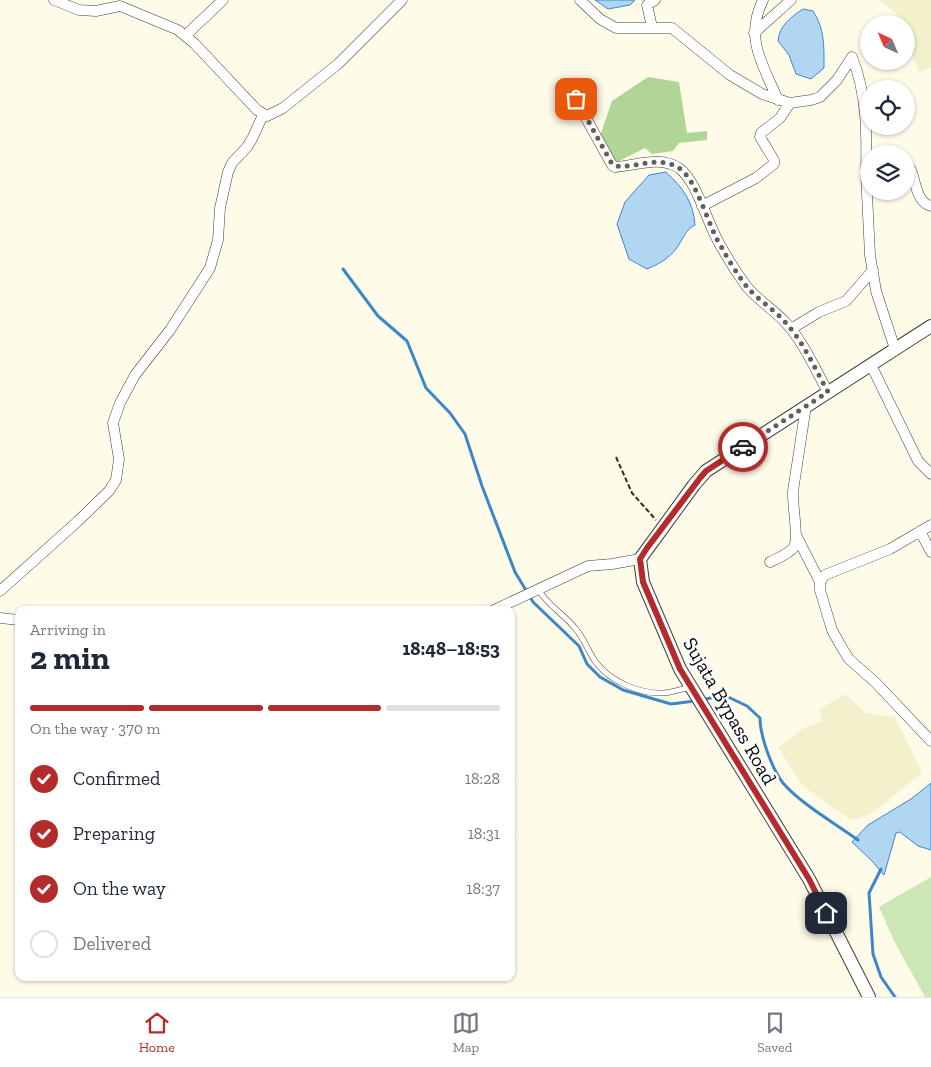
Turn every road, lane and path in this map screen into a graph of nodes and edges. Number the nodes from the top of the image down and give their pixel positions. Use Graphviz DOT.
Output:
graph roads {
  1 [pos="54,0"];
  2 [pos="223,0"];
  3 [pos="402,0"];
  4 [pos="580,0"];
  5 [pos="655,0"];
  6 [pos="763,0"];
  7 [pos="791,0"];
  8 [pos="118,3"];
  9 [pos="652,27"];
  10 [pos="754,33"];
  11 [pos="186,35"];
  12 [pos="567,84"];
  13 [pos="778,100"];
  14 [pos="790,103"];
  15 [pos="262,115"];
  16 [pos="866,145"];
  17 [pos="915,182"];
  18 [pos="868,200"];
  19 [pos="702,206"];
  20 [pos="931,206"];
  21 [pos="873,270"];
  22 [pos="931,326"];
  23 [pos="791,329"];
  24 [pos="895,349"];
  25 [pos="871,365"];
  26 [pos="828,392"];
  27 [pos="806,406"];
  28 [pos="616,458"];
  29 [pos="931,474"];
  30 [pos="931,525"];
  31 [pos="664,527"];
  32 [pos="920,531"];
  33 [pos="796,536"];
  34 [pos="931,552"];
  35 [pos="640,559"];
  36 [pos="770,562"];
  37 [pos="820,582"];
  38 [pos="535,590"];
  39 [pos="0,592"];
  40 [pos="502,606"];
  41 [pos="0,618"];
  42 [pos="15,620"];
  43 [pos="692,690"];
  44 [pos="929,735"];
  45 [pos="869,997"];
  1 -- 8 [label="street"];
  2 -- 11 [label="street"];
  3 -- 15 [label="street"];
  4 -- 9 [label="street"];
  5 -- 9 [label="street"];
  6 -- 10 [label="street"];
  7 -- 10 [label="street"];
  8 -- 11 [label="street"];
  9 -- 13 [label="street"];
  10 -- 13 [label="street"];
  11 -- 15 [label="street"];
  12 -- 19 [label="street"];
  13 -- 14 [label="street"];
  14 -- 16 [label="street"];
  14 -- 19 [label="street"];
  15 -- 39 [label="street"];
  17 -- 20 [label="street"];
  18 -- 21 [label="street"];
  19 -- 23 [label="street"];
  21 -- 23 [label="street"];
  21 -- 24 [label="street"];
  22 -- 24 [label="street"];
  23 -- 26 [label="street"];
  24 -- 25 [label="street"];
  25 -- 26 [label="street"];
  25 -- 29 [label="street"];
  26 -- 27 [label="street"];
  27 -- 31 [label="street"];
  27 -- 33 [label="street"];
  28 -- 31 [label="path"];
  30 -- 32 [label="street"];
  31 -- 35 [label="street"];
  32 -- 34 [label="street"];
  32 -- 37 [label="street"];
  33 -- 36 [label="street"];
  33 -- 37 [label="street"];
  35 -- 38 [label="street"];
  35 -- 43 [label="street, Sujata Bypass Road"];
  37 -- 44 [label="street"];
  38 -- 40 [label="street"];
  38 -- 43 [label="lane"];
  41 -- 42 [label="street"];
  43 -- 45 [label="street, Sujata Bypass Road"];
}
